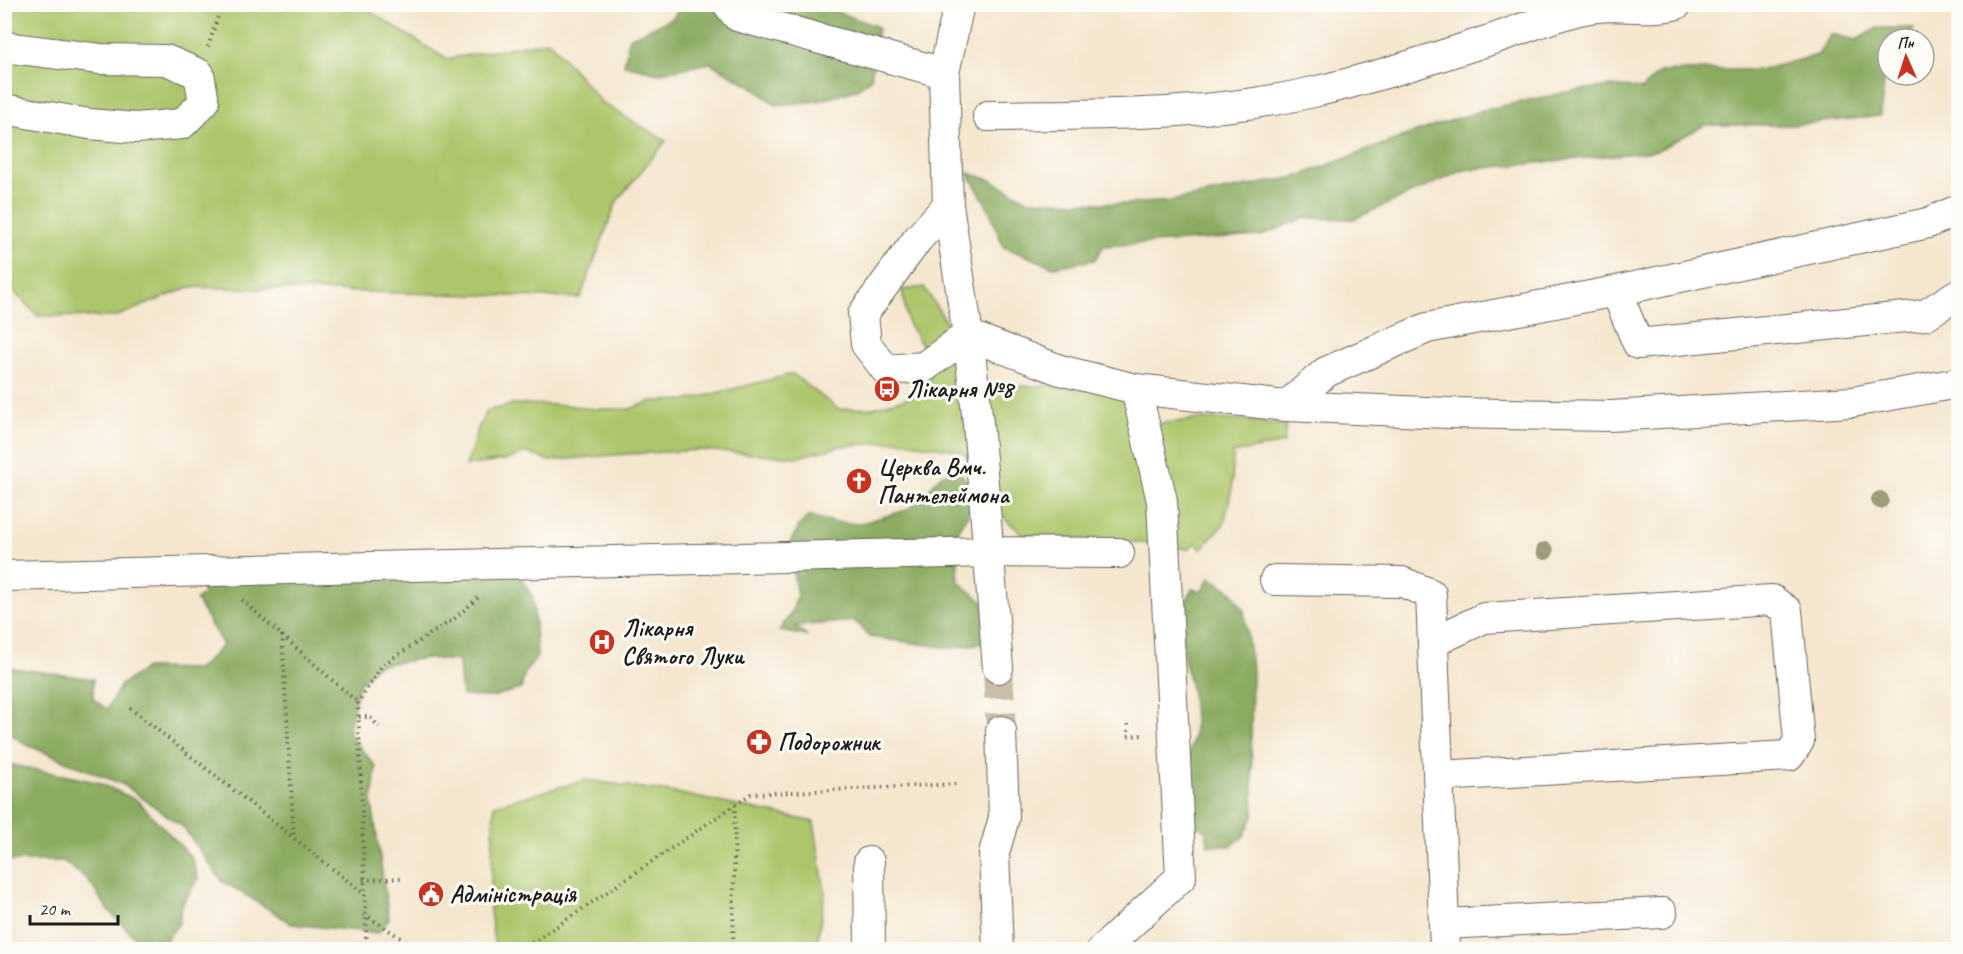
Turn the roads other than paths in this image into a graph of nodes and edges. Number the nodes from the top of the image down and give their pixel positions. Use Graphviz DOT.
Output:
graph roads {
  1 [pos="728,4"];
  2 [pos="959,4"];
  3 [pos="1677,4"];
  4 [pos="4,47"];
  5 [pos="944,73"];
  6 [pos="4,109"];
  7 [pos="988,116"];
  8 [pos="948,205"];
  9 [pos="1959,210"];
  10 [pos="1616,291"];
  11 [pos="1959,294"];
  12 [pos="968,335"];
  13 [pos="1959,383"];
  14 [pos="1136,389"];
  15 [pos="1286,406"];
  16 [pos="988,552"];
  17 [pos="1119,553"];
  18 [pos="4,576"];
  19 [pos="1275,580"];
  20 [pos="1433,642"];
  21 [pos="998,668"];
  22 [pos="1001,731"];
  23 [pos="1439,776"];
  24 [pos="869,862"];
  25 [pos="1662,914"];
  26 [pos="1445,937"];
  27 [pos="870,950"];
  28 [pos="998,950"];
  29 [pos="1102,950"];
  1 -- 5 [label="street"];
  2 -- 5 [label="street"];
  3 -- 7 [label="street"];
  4 -- 6 [label="street"];
  5 -- 8 [label="street"];
  8 -- 12 [label="street"];
  8 -- 12 [label="street"];
  9 -- 10 [label="street"];
  10 -- 11 [label="street"];
  10 -- 15 [label="street"];
  12 -- 14 [label="street"];
  12 -- 16 [label="street"];
  13 -- 15 [label="street"];
  14 -- 15 [label="street"];
  14 -- 29 [label="street"];
  16 -- 17 [label="street"];
  16 -- 18 [label="street"];
  16 -- 21 [label="street"];
  19 -- 20 [label="street"];
  20 -- 23 [label="street"];
  20 -- 23 [label="street"];
  22 -- 28 [label="street"];
  23 -- 26 [label="street"];
  24 -- 27 [label="street"];
  25 -- 26 [label="street"];
}
